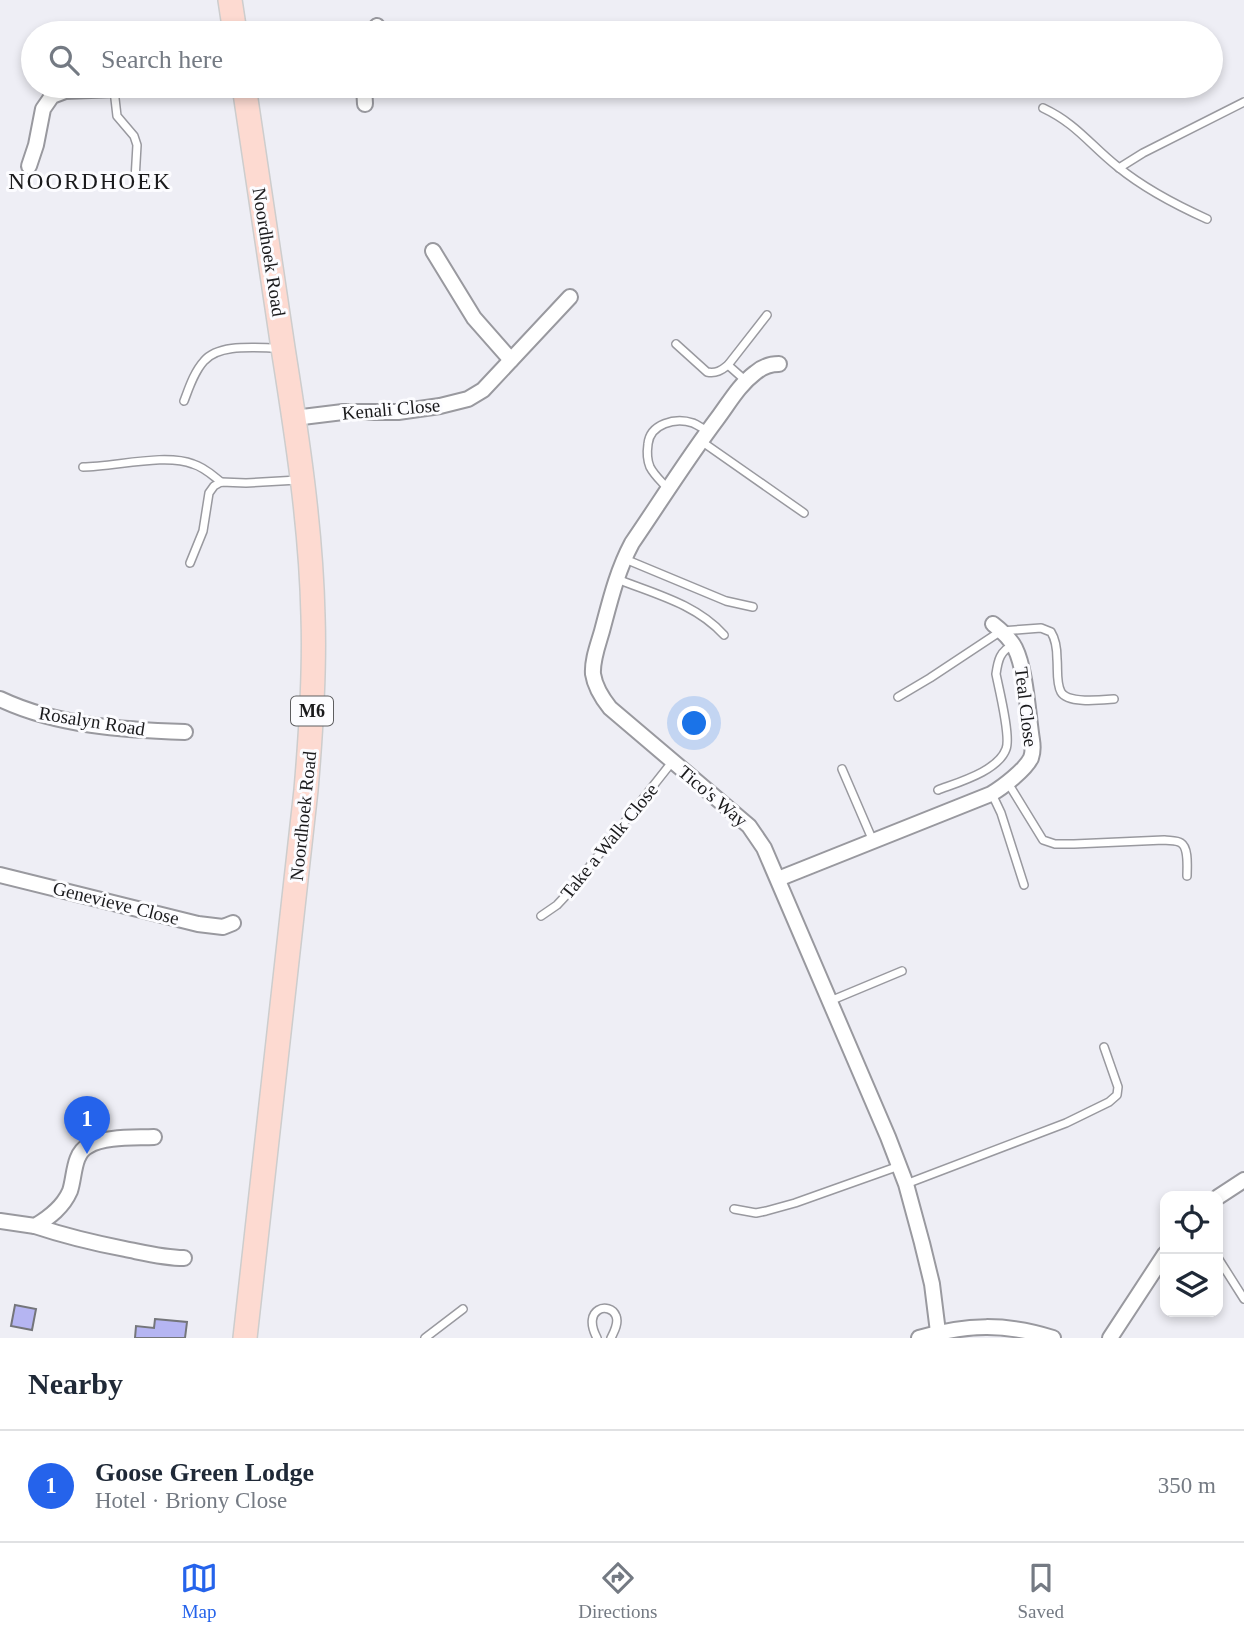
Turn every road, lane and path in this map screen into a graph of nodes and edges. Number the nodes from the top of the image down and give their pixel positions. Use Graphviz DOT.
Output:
graph roads {
  1 [pos="230,0"];
  2 [pos="233,21"];
  3 [pos="51,98"];
  4 [pos="115,98"];
  5 [pos="246,98"];
  6 [pos="364,98"];
  7 [pos="1244,102"];
  8 [pos="365,104"];
  9 [pos="1042,107"];
  10 [pos="29,166"];
  11 [pos="1119,168"];
  12 [pos="135,180"];
  13 [pos="1207,219"];
  14 [pos="433,251"];
  15 [pos="570,297"];
  16 [pos="767,315"];
  17 [pos="676,344"];
  18 [pos="283,347"];
  19 [pos="512,360"];
  20 [pos="779,364"];
  21 [pos="728,365"];
  22 [pos="746,381"];
  23 [pos="184,401"];
  24 [pos="294,418"];
  25 [pos="704,436"];
  26 [pos="83,467"];
  27 [pos="302,479"];
  28 [pos="221,482"];
  29 [pos="668,490"];
  30 [pos="804,513"];
  31 [pos="624,559"];
  32 [pos="190,563"];
  33 [pos="617,578"];
  34 [pos="753,607"];
  35 [pos="997,627"];
  36 [pos="724,635"];
  37 [pos="1014,645"];
  38 [pos="898,697"];
  39 [pos="0,699"];
  40 [pos="1114,699"];
  41 [pos="186,732"];
  42 [pos="672,762"];
  43 [pos="842,769"];
  44 [pos="1008,783"];
  45 [pos="939,790"];
  46 [pos="991,794"];
  47 [pos="874,841"];
  48 [pos="0,875"];
  49 [pos="1188,876"];
  50 [pos="778,879"];
  51 [pos="1024,885"];
  52 [pos="541,916"];
  53 [pos="233,923"];
  54 [pos="902,971"];
  55 [pos="830,1001"];
  56 [pos="1104,1047"];
  57 [pos="154,1137"];
  58 [pos="899,1166"];
  59 [pos="1244,1180"];
  60 [pos="906,1184"];
  61 [pos="1223,1194"];
  62 [pos="734,1209"];
  63 [pos="0,1221"];
  64 [pos="35,1226"];
  65 [pos="184,1258"];
  66 [pos="1160,1262"];
  67 [pos="1223,1266"];
  68 [pos="1244,1299"];
  69 [pos="463,1309"];
  70 [pos="938,1332"];
  71 [pos="967,1333"];
  72 [pos="246,1338"];
  73 [pos="425,1338"];
  74 [pos="597,1338"];
  75 [pos="611,1338"];
  76 [pos="919,1338"];
  77 [pos="1053,1338"];
  78 [pos="1110,1338"];
  1 -- 2 [label="main road"];
  3 -- 10 [label="street"];
  4 -- 12 [label="lane"];
  5 -- 18 [label="main road, Noordhoek Road / M6"];
  6 -- 8 [label="street"];
  7 -- 11 [label="lane"];
  9 -- 11 [label="lane"];
  11 -- 13 [label="lane"];
  14 -- 19 [label="street"];
  15 -- 19 [label="street, Kenali Close"];
  16 -- 21 [label="lane"];
  17 -- 21 [label="lane"];
  18 -- 23 [label="lane"];
  18 -- 24 [label="main road, Noordhoek Road / M6"];
  19 -- 24 [label="street, Kenali Close"];
  20 -- 22 [label="street, Tico's Way"];
  21 -- 22 [label="lane"];
  22 -- 25 [label="street, Tico's Way"];
  24 -- 27 [label="main road, Noordhoek Road / M6"];
  25 -- 29 [label="street, Tico's Way"];
  25 -- 29 [label="lane"];
  25 -- 30 [label="lane"];
  26 -- 28 [label="lane"];
  27 -- 28 [label="lane"];
  27 -- 72 [label="main road, Noordhoek Road / M6"];
  28 -- 32 [label="lane"];
  29 -- 31 [label="street, Tico's Way"];
  31 -- 33 [label="street, Tico's Way"];
  31 -- 34 [label="lane"];
  33 -- 36 [label="lane"];
  33 -- 42 [label="street, Tico's Way"];
  35 -- 37 [label="street, Teal Close"];
  35 -- 38 [label="lane"];
  35 -- 40 [label="lane, Teal Close"];
  37 -- 44 [label="street, Teal Close"];
  37 -- 45 [label="lane"];
  39 -- 41 [label="street, Rosalyn Road"];
  42 -- 50 [label="street, Tico's Way"];
  42 -- 52 [label="lane, Take a Walk Close"];
  43 -- 47 [label="lane"];
  44 -- 46 [label="street, Teal Close"];
  44 -- 49 [label="lane"];
  46 -- 47 [label="street, Teal Close"];
  46 -- 51 [label="lane"];
  47 -- 50 [label="street, Teal Close"];
  48 -- 53 [label="street, Genevieve Close"];
  50 -- 55 [label="street, Tico's Way"];
  54 -- 55 [label="lane"];
  55 -- 58 [label="street, Tico's Way"];
  56 -- 60 [label="lane"];
  57 -- 64 [label="street"];
  58 -- 60 [label="street, Tico's Way"];
  58 -- 62 [label="lane"];
  59 -- 61 [label="street"];
  60 -- 70 [label="street, Tico's Way"];
  63 -- 64 [label="street"];
  64 -- 65 [label="street"];
  66 -- 78 [label="street"];
  67 -- 68 [label="lane"];
  69 -- 73 [label="lane"];
  70 -- 71 [label="street"];
  70 -- 76 [label="street"];
  71 -- 77 [label="street"];
  74 -- 75 [label="lane"];
}
